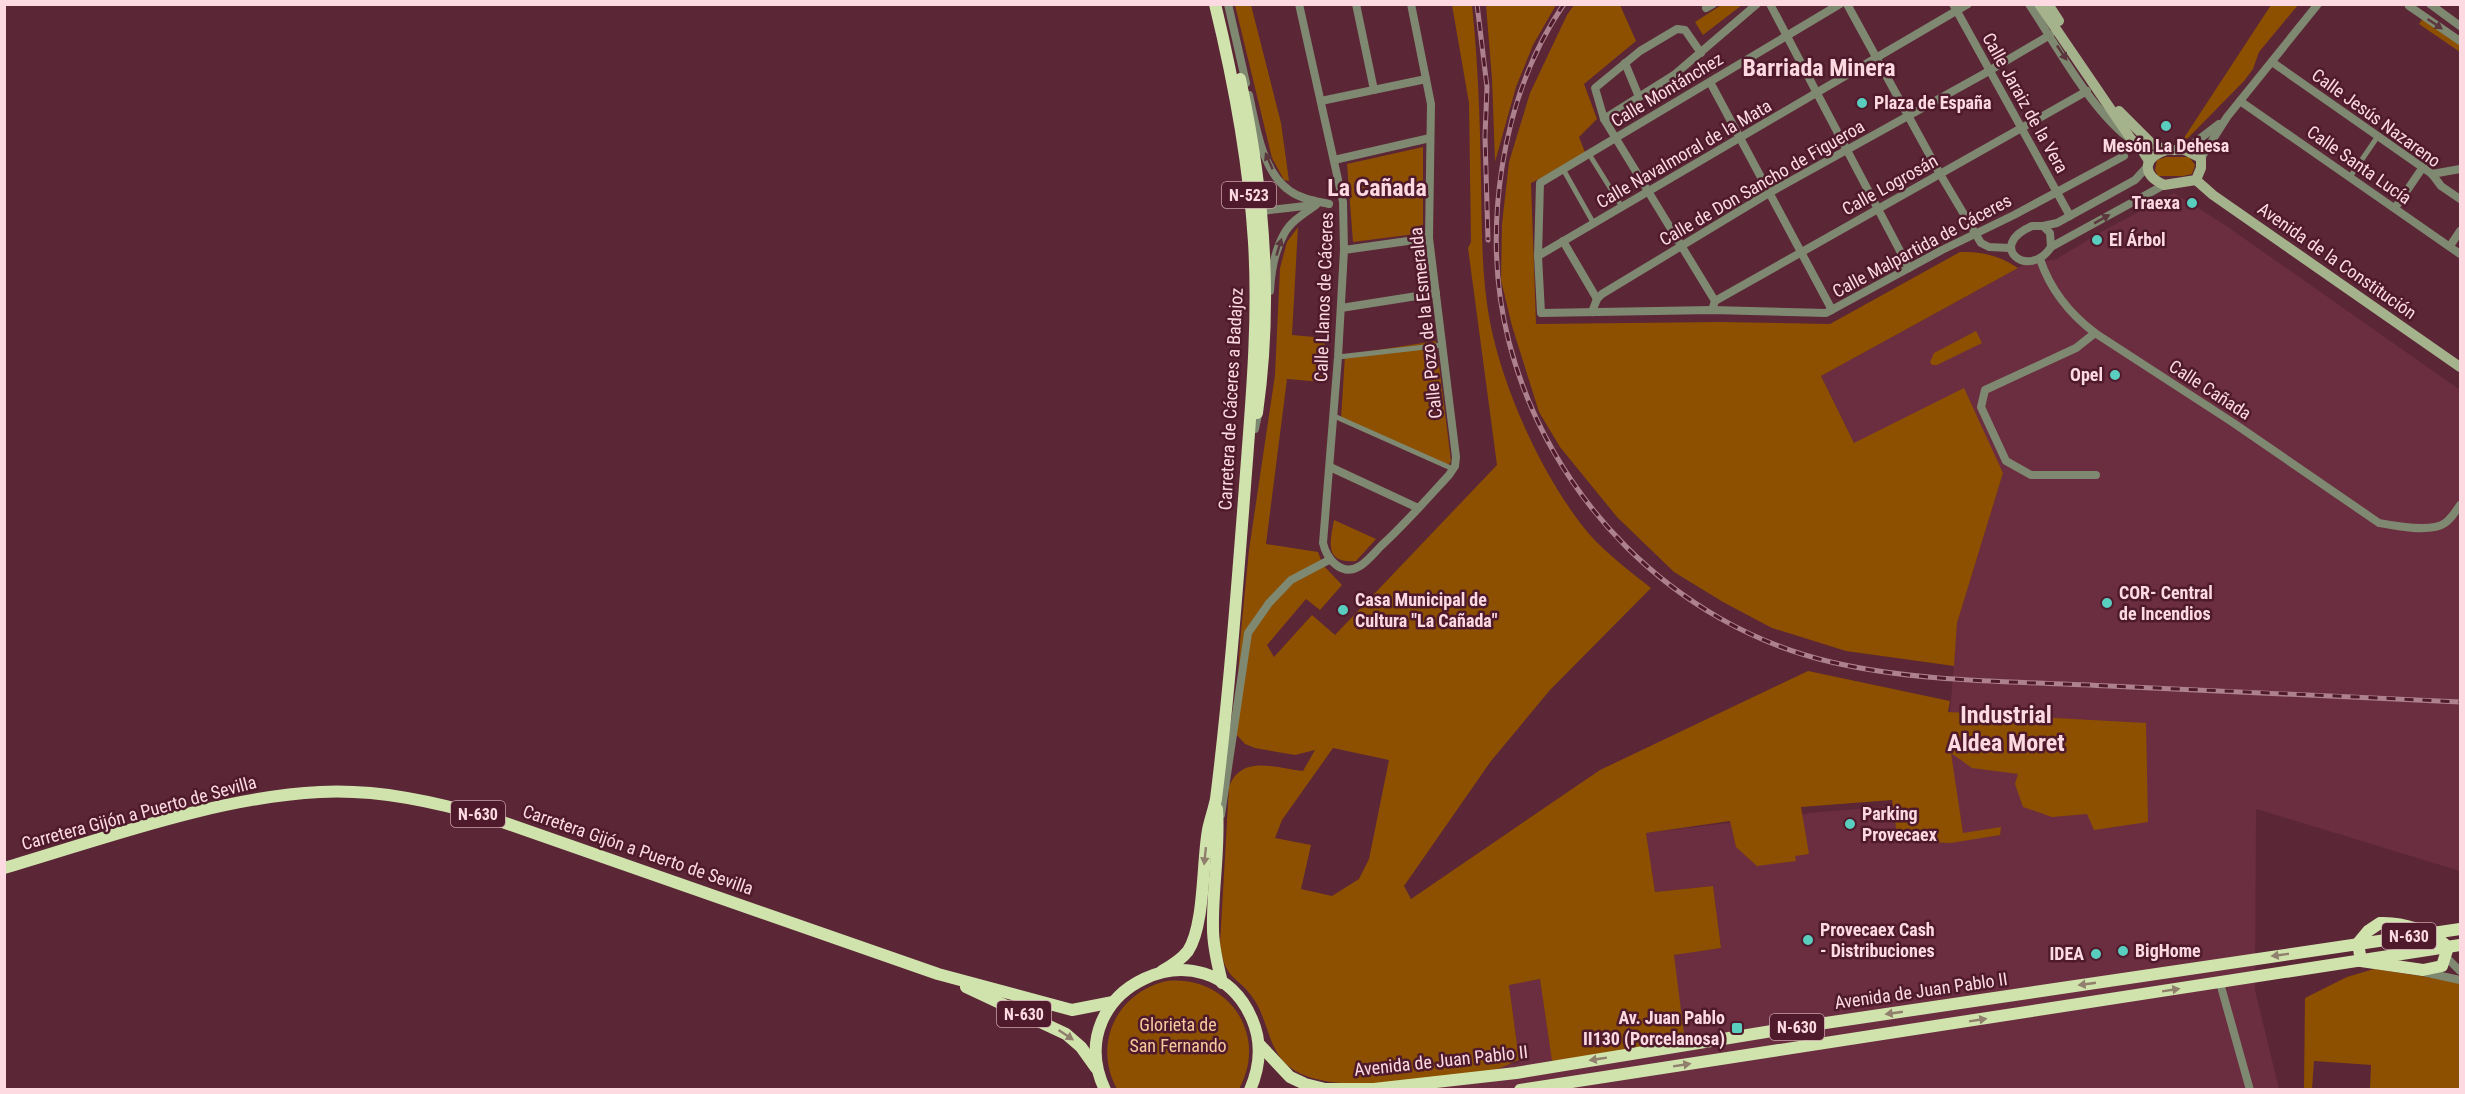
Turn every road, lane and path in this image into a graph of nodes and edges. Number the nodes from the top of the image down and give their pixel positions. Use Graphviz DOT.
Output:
graph roads {
  1 [pos="1215,4"];
  2 [pos="1223,4"];
  3 [pos="1228,4"];
  4 [pos="1299,4"];
  5 [pos="1356,4"];
  6 [pos="1411,4"];
  7 [pos="1757,4"];
  8 [pos="1770,4"];
  9 [pos="1840,4"];
  10 [pos="1846,4"];
  11 [pos="1968,4"];
  12 [pos="2029,4"];
  13 [pos="2039,4"];
  14 [pos="2048,4"];
  15 [pos="2318,4"];
  16 [pos="2430,4"];
  17 [pos="2410,5"];
  18 [pos="1955,8"];
  19 [pos="2460,26"];
  20 [pos="2050,35"];
  21 [pos="1787,36"];
  22 [pos="2460,41"];
  23 [pos="1701,53"];
  24 [pos="1875,59"];
  25 [pos="2272,62"];
  26 [pos="1625,63"];
  27 [pos="1230,69"];
  28 [pos="1990,70"];
  29 [pos="1426,79"];
  30 [pos="1710,82"];
  31 [pos="1374,90"];
  32 [pos="2087,91"];
  33 [pos="1817,93"];
  34 [pos="1639,97"];
  35 [pos="2240,100"];
  36 [pos="1321,101"];
  37 [pos="1908,116"];
  38 [pos="2227,117"];
  39 [pos="1604,119"];
  40 [pos="2023,129"];
  41 [pos="2378,136"];
  42 [pos="1430,138"];
  43 [pos="1615,138"];
  44 [pos="1740,138"];
  45 [pos="2131,139"];
  46 [pos="1848,150"];
  47 [pos="2166,150"];
  48 [pos="2185,150"];
  49 [pos="1589,154"];
  50 [pos="2124,156"];
  51 [pos="2200,158"];
  52 [pos="1334,160"];
  53 [pos="2148,164"];
  54 [pos="2423,167"];
  55 [pos="1563,169"];
  56 [pos="2460,169"];
  57 [pos="1940,174"];
  58 [pos="2432,174"];
  59 [pos="2350,177"];
  60 [pos="2196,180"];
  61 [pos="2164,185"];
  62 [pos="1647,192"];
  63 [pos="2058,192"];
  64 [pos="1769,193"];
  65 [pos="2460,199"];
  66 [pos="1342,202"];
  67 [pos="1329,204"];
  68 [pos="1316,205"];
  69 [pos="1622,207"];
  70 [pos="2395,208"];
  71 [pos="1879,209"];
  72 [pos="1262,211"];
  73 [pos="2070,216"];
  74 [pos="1594,224"];
  75 [pos="2043,226"];
  76 [pos="2460,231"];
  77 [pos="1975,234"];
  78 [pos="1429,238"];
  79 [pos="1563,241"];
  80 [pos="1681,246"];
  81 [pos="2450,246"];
  82 [pos="2051,247"];
  83 [pos="2010,248"];
  84 [pos="1344,250"];
  85 [pos="1800,252"];
  86 [pos="2460,254"];
  87 [pos="1538,256"];
  88 [pos="2040,260"];
  89 [pos="1910,268"];
  90 [pos="1436,293"];
  91 [pos="1597,299"];
  92 [pos="1715,301"];
  93 [pos="1341,308"];
  94 [pos="1712,310"];
  95 [pos="1832,310"];
  96 [pos="1592,312"];
  97 [pos="1257,322"];
  98 [pos="2095,333"];
  99 [pos="1443,345"];
  100 [pos="1338,357"];
  101 [pos="2460,367"];
  102 [pos="1334,416"];
  103 [pos="1255,429"];
  104 [pos="1330,467"];
  105 [pos="1453,470"];
  106 [pos="2096,475"];
  107 [pos="2460,505"];
  108 [pos="1418,508"];
  109 [pos="1241,533"];
  110 [pos="1329,560"];
  111 [pos="1216,799"];
  112 [pos="1218,828"];
  113 [pos="4,868"];
  114 [pos="2460,929"];
  115 [pos="2429,934"];
  116 [pos="2358,943"];
  117 [pos="2452,949"];
  118 [pos="2361,961"];
  119 [pos="2410,968"];
  120 [pos="1162,971"];
  121 [pos="2460,971"];
  122 [pos="938,974"];
  123 [pos="2460,980"];
  124 [pos="1222,983"];
  125 [pos="2220,983"];
  126 [pos="1113,1002"];
  127 [pos="1258,1044"];
  128 [pos="1098,1070"];
  129 [pos="1104,1088"];
  130 [pos="1250,1089"];
  131 [pos="1520,1089"];
  132 [pos="2250,1089"];
  1 -- 27 [label="highway, Carretera de Cáceres a Badajoz / N-523"];
  2 -- 72 [label="highway, Carretera de Cáceres a Badajoz / N-523"];
  67 -- 3 [label="street, one-way"];
  4 -- 36 [label="street, Calle Llanos de Cáceres"];
  5 -- 31 [label="street"];
  6 -- 29 [label="street, Calle Pozo de la Esmeralda"];
  7 -- 23 [label="street"];
  8 -- 21 [label="street"];
  9 -- 21 [label="street, Calle Montánchez"];
  10 -- 24 [label="street"];
  11 -- 18 [label="street, Calle Navalmoral de la Mata"];
  12 -- 20 [label="street"];
  13 -- 45 [label="main road"];
  14 -- 47 [label="main road"];
  15 -- 25 [label="street"];
  16 -- 19 [label="street"];
  17 -- 22 [label="street, one-way"];
  18 -- 24 [label="street, Calle Navalmoral de la Mata"];
  18 -- 28 [label="street, Calle Jaraiz de la Vera"];
  20 -- 28 [label="street, Calle de Don Sancho de Figueroa"];
  20 -- 32 [label="street, one-way"];
  21 -- 30 [label="street, Calle Montánchez"];
  21 -- 33 [label="street"];
  23 -- 26 [label="street"];
  23 -- 34 [label="street"];
  24 -- 33 [label="street, Calle Navalmoral de la Mata"];
  24 -- 37 [label="street"];
  25 -- 35 [label="street"];
  25 -- 41 [label="street, Calle Jesús Nazareno"];
  26 -- 34 [label="street"];
  26 -- 39 [label="street"];
  27 -- 72 [label="street"];
  27 -- 97 [label="highway, Carretera de Cáceres a Badajoz / N-523"];
  28 -- 37 [label="street, Calle de Don Sancho de Figueroa"];
  28 -- 40 [label="street, Calle Jaraiz de la Vera"];
  29 -- 31 [label="street"];
  29 -- 42 [label="street, Calle Pozo de la Esmeralda"];
  30 -- 43 [label="street, Calle Montánchez"];
  30 -- 44 [label="street"];
  31 -- 36 [label="street"];
  32 -- 40 [label="street, Calle Logrosán"];
  32 -- 45 [label="street"];
  33 -- 44 [label="street, Calle Navalmoral de la Mata"];
  33 -- 46 [label="street"];
  34 -- 39 [label="street"];
  35 -- 38 [label="street"];
  35 -- 59 [label="street, Calle Santa Lucía"];
  36 -- 52 [label="street, Calle Llanos de Cáceres"];
  37 -- 46 [label="street, Calle de Don Sancho de Figueroa"];
  37 -- 57 [label="street"];
  38 -- 48 [label="street"];
  38 -- 51 [label="street"];
  39 -- 43 [label="street"];
  40 -- 57 [label="street, Calle Logrosán"];
  40 -- 63 [label="street, Calle Jaraiz de la Vera"];
  41 -- 54 [label="street, Calle Jesús Nazareno"];
  41 -- 59 [label="street"];
  42 -- 52 [label="street"];
  42 -- 78 [label="street, Calle Pozo de la Esmeralda"];
  43 -- 49 [label="street, Calle Montánchez"];
  43 -- 62 [label="street"];
  44 -- 62 [label="street, Calle Navalmoral de la Mata"];
  44 -- 64 [label="street"];
  45 -- 53 [label="main road"];
  46 -- 64 [label="street, Calle de Don Sancho de Figueroa"];
  46 -- 71 [label="street"];
  47 -- 48 [label="main road"];
  47 -- 53 [label="main road"];
  48 -- 51 [label="main road"];
  49 -- 55 [label="street, Calle Montánchez"];
  49 -- 69 [label="street"];
  50 -- 63 [label="street, Calle Malpartida de Cáceres"];
  51 -- 60 [label="main road"];
  52 -- 66 [label="street, Calle Llanos de Cáceres"];
  53 -- 61 [label="main road"];
  53 -- 73 [label="street"];
  54 -- 58 [label="street, Calle Jesús Nazareno"];
  54 -- 70 [label="street"];
  55 -- 74 [label="street"];
  55 -- 87 [label="street, Calle Montánchez"];
  56 -- 58 [label="street"];
  57 -- 71 [label="street, Calle Logrosán"];
  57 -- 77 [label="street"];
  58 -- 65 [label="street, Calle Jesús Nazareno"];
  59 -- 70 [label="street, Calle Santa Lucía"];
  60 -- 61 [label="main road"];
  60 -- 101 [label="main road, Avenida de la Constitución"];
  82 -- 61 [label="street, one-way"];
  62 -- 69 [label="street, Calle Navalmoral de la Mata"];
  62 -- 80 [label="street"];
  63 -- 73 [label="street, Calle Jaraiz de la Vera"];
  63 -- 77 [label="street, Calle Malpartida de Cáceres"];
  64 -- 80 [label="street, Calle de Don Sancho de Figueroa"];
  64 -- 85 [label="street"];
  66 -- 67 [label="street"];
  66 -- 84 [label="street, Calle Llanos de Cáceres"];
  67 -- 68 [label="street"];
  68 -- 72 [label="street"];
  103 -- 68 [label="street, one-way"];
  69 -- 74 [label="street, Calle Navalmoral de la Mata"];
  70 -- 81 [label="street, Calle Santa Lucía"];
  71 -- 85 [label="street, Calle Logrosán"];
  71 -- 89 [label="street"];
  72 -- 97 [label="street"];
  72 -- 103 [label="highway, Carretera de Cáceres a Badajoz / N-523"];
  73 -- 75 [label="street"];
  74 -- 79 [label="street, Calle Navalmoral de la Mata"];
  75 -- 82 [label="street"];
  75 -- 83 [label="street"];
  76 -- 81 [label="street"];
  77 -- 83 [label="street"];
  77 -- 89 [label="street, Calle Malpartida de Cáceres"];
  78 -- 84 [label="street"];
  78 -- 90 [label="street, Calle Pozo de la Esmeralda"];
  79 -- 87 [label="street, Calle Navalmoral de la Mata"];
  79 -- 91 [label="street"];
  80 -- 91 [label="street, Calle de Don Sancho de Figueroa"];
  80 -- 92 [label="street"];
  81 -- 86 [label="street, Calle Santa Lucía"];
  82 -- 88 [label="street"];
  83 -- 88 [label="street"];
  84 -- 93 [label="street, Calle Llanos de Cáceres"];
  85 -- 92 [label="street, Calle Logrosán"];
  85 -- 95 [label="street"];
  87 -- 96 [label="street, Calle Malpartida de Cáceres"];
  88 -- 98 [label="street, Calle Cañada"];
  89 -- 95 [label="street, Calle Malpartida de Cáceres"];
  90 -- 93 [label="street"];
  90 -- 99 [label="street, Calle Pozo de la Esmeralda"];
  91 -- 96 [label="street"];
  92 -- 94 [label="street"];
  93 -- 100 [label="street, Calle Llanos de Cáceres"];
  94 -- 95 [label="street, Calle Malpartida de Cáceres"];
  94 -- 96 [label="street, Calle Malpartida de Cáceres"];
  97 -- 109 [label="highway, Carretera de Cáceres a Badajoz / N-523"];
  98 -- 106 [label="street"];
  98 -- 107 [label="street, Calle Cañada"];
  99 -- 100 [label="street"];
  99 -- 105 [label="street, Calle Pozo de la Esmeralda"];
  100 -- 102 [label="street, Calle Llanos de Cáceres"];
  102 -- 104 [label="street, Calle Llanos de Cáceres"];
  102 -- 105 [label="street"];
  103 -- 109 [label="highway, N-523"];
  104 -- 108 [label="street"];
  104 -- 110 [label="street, Calle Llanos de Cáceres"];
  105 -- 108 [label="street"];
  108 -- 110 [label="street"];
  109 -- 111 [label="highway, Carretera de Cáceres a Badajoz / N-523"];
  110 -- 112 [label="street"];
  111 -- 112 [label="highway"];
  111 -- 120 [label="highway, one-way"];
  112 -- 124 [label="highway"];
  113 -- 122 [label="highway, Carretera Gijón a Puerto de Sevilla / N-630"];
  114 -- 115 [label="highway, Avenida de Juan Pablo II / N-630"];
  115 -- 116 [label="highway, Avenida de Juan Pablo II / N-630"];
  115 -- 117 [label="highway, N-630"];
  116 -- 118 [label="highway, N-630"];
  116 -- 127 [label="highway, Avenida de Juan Pablo II / N-630, one-way"];
  117 -- 118 [label="highway, Avenida de Juan Pablo II / N-630"];
  117 -- 119 [label="highway"];
  117 -- 121 [label="street"];
  118 -- 119 [label="highway"];
  118 -- 125 [label="highway, Avenida de Juan Pablo II / N-630"];
  119 -- 123 [label="street"];
  120 -- 124 [label="highway, N-630"];
  120 -- 126 [label="highway, N-630"];
  122 -- 126 [label="highway, Carretera Gijón a Puerto de Sevilla / N-630"];
  122 -- 128 [label="highway, Carretera Gijón a Puerto de Sevilla / N-630, one-way"];
  124 -- 127 [label="highway, N-630"];
  131 -- 125 [label="highway, Avenida de Juan Pablo II / N-630, one-way"];
  125 -- 132 [label="street"];
  126 -- 128 [label="highway, N-630"];
  127 -- 130 [label="highway, N-630"];
  128 -- 129 [label="highway, N-630"];
}
